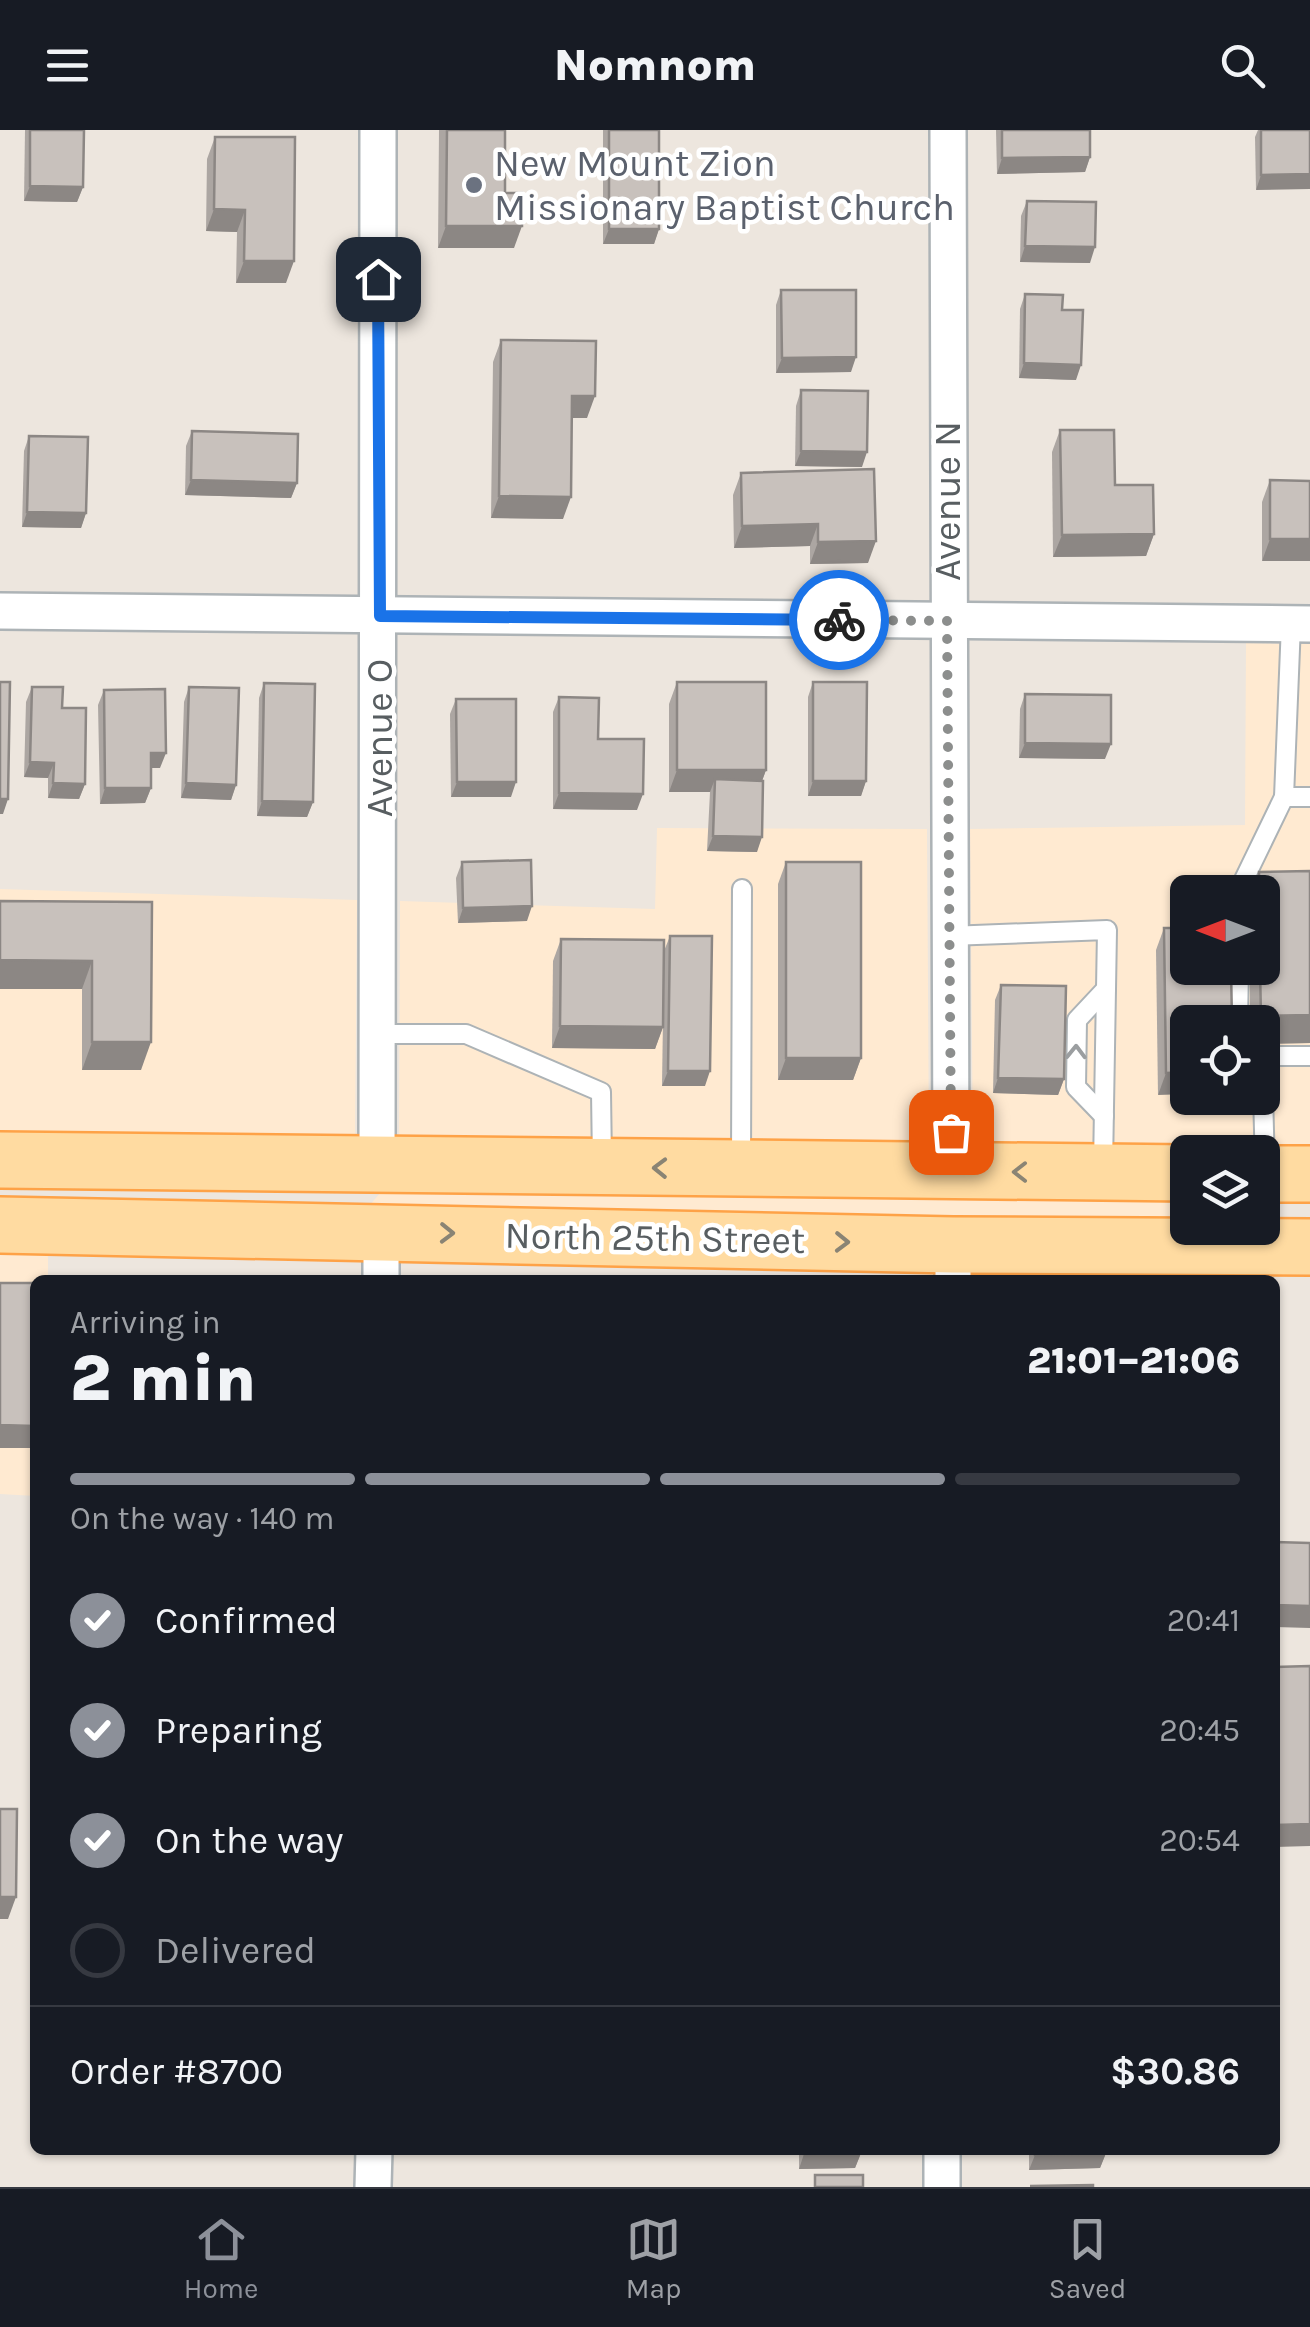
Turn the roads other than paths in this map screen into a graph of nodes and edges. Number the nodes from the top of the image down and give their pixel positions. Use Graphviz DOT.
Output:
graph roads {
  1 [pos="378,130"];
  2 [pos="948,130"];
  3 [pos="0,610"];
  4 [pos="380,616"];
  5 [pos="947,621"];
  6 [pos="1301,624"];
  7 [pos="1284,797"];
  8 [pos="1310,797"];
  9 [pos="1246,875"];
  10 [pos="742,889"];
  11 [pos="949,936"];
  12 [pos="1106,989"];
  13 [pos="378,1034"];
  14 [pos="1280,1056"];
  15 [pos="1310,1056"];
  16 [pos="1104,1116"];
  17 [pos="0,1160"];
  18 [pos="377,1165"];
  19 [pos="602,1168"];
  20 [pos="741,1169"];
  21 [pos="951,1171"];
  22 [pos="1103,1172"];
  23 [pos="1170,1173"];
  24 [pos="0,1195"];
  25 [pos="0,1224"];
  26 [pos="1310,1247"];
  27 [pos="381,1256"];
  28 [pos="953,1262"];
  29 [pos="374,2155"];
  30 [pos="942,2155"];
  31 [pos="373,2187"];
  32 [pos="942,2187"];
  1 -- 4 [label="street, Avenue O"];
  2 -- 5 [label="street, Avenue N"];
  3 -- 4 [label="street"];
  4 -- 5 [label="street"];
  4 -- 13 [label="street, Avenue O"];
  5 -- 6 [label="street"];
  5 -- 11 [label="street, Avenue N"];
  6 -- 7 [label="lane"];
  7 -- 8 [label="lane"];
  7 -- 9 [label="lane"];
  10 -- 20 [label="lane"];
  11 -- 12 [label="lane"];
  11 -- 21 [label="street, Avenue N"];
  12 -- 16 [label="lane"];
  16 -- 12 [label="lane, one-way"];
  13 -- 18 [label="street, Avenue O"];
  13 -- 19 [label="lane"];
  14 -- 15 [label="lane"];
  16 -- 22 [label="lane"];
  17 -- 18 [label="main road, North 25th Street"];
  18 -- 19 [label="main road, North 25th Street"];
  18 -- 24 [label="main road"];
  20 -- 19 [label="main road, North 25th Street, one-way"];
  20 -- 21 [label="main road, North 25th Street"];
  22 -- 21 [label="main road, North 25th Street, one-way"];
  22 -- 23 [label="main road, North 25th Street"];
  25 -- 27 [label="main road, North 25th Street"];
  26 -- 28 [label="main road, North 25th Street"];
  27 -- 28 [label="main road, North 25th Street, one-way"];
  29 -- 31 [label="street"];
  30 -- 32 [label="street"];
}
